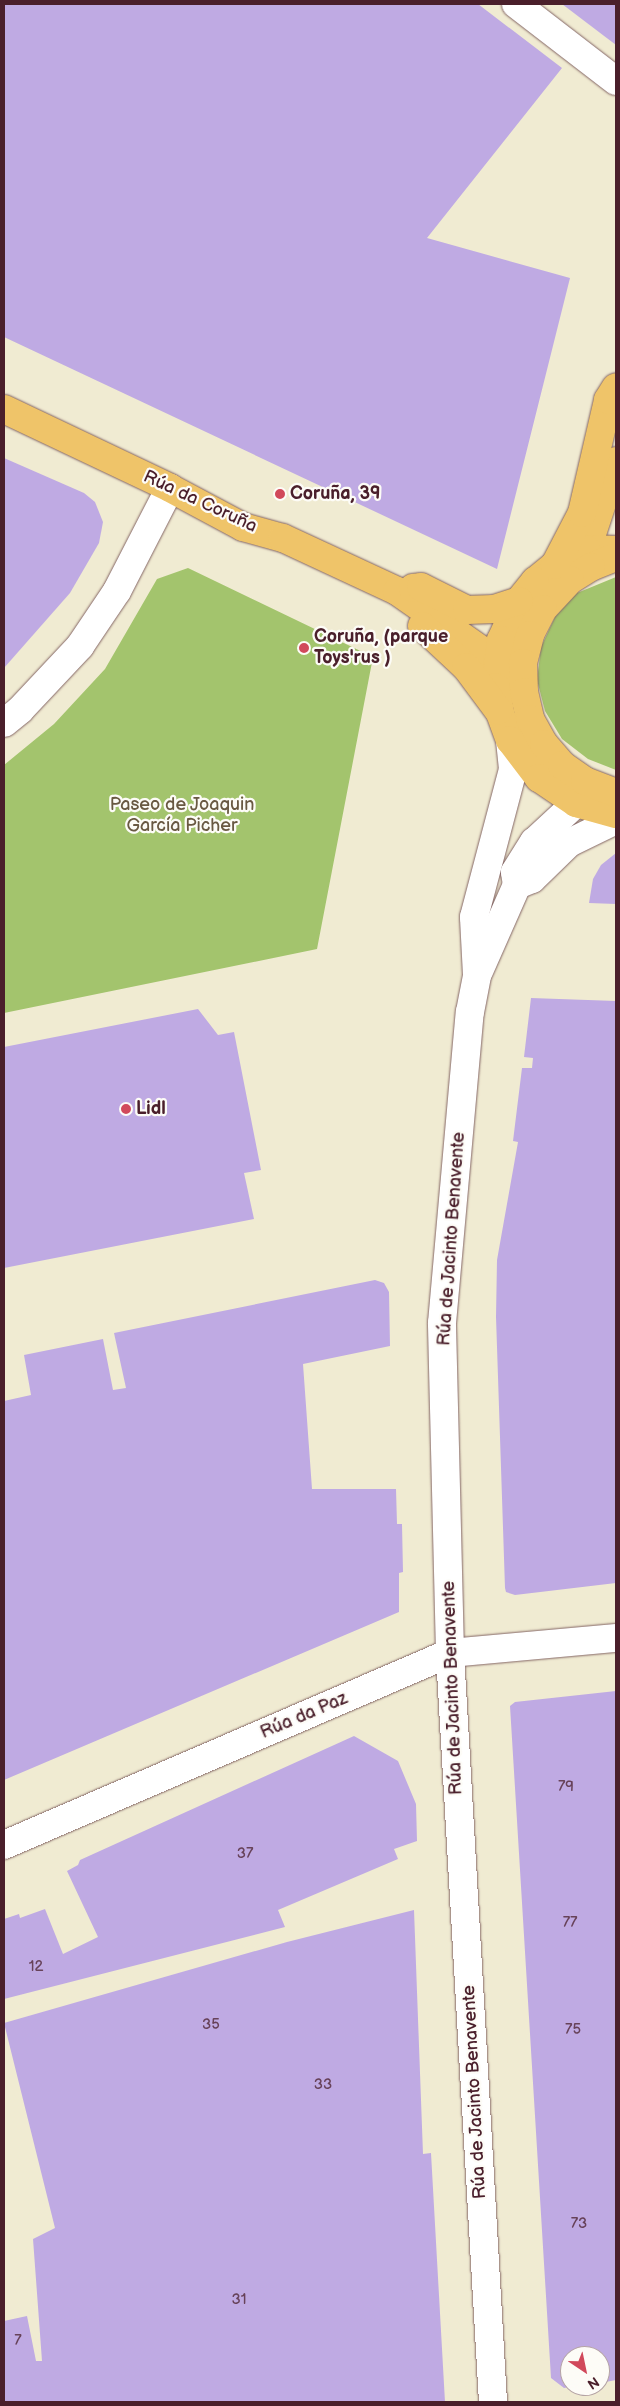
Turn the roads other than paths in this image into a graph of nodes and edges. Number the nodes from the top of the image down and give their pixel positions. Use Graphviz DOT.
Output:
graph roads {
  1 [pos="516,4"];
  2 [pos="616,81"];
  3 [pos="616,387"];
  4 [pos="4,410"];
  5 [pos="616,461"];
  6 [pos="170,488"];
  7 [pos="586,549"];
  8 [pos="616,550"];
  9 [pos="616,558"];
  10 [pos="562,572"];
  11 [pos="397,591"];
  12 [pos="519,601"];
  13 [pos="497,661"];
  14 [pos="524,692"];
  15 [pos="500,713"];
  16 [pos="4,723"];
  17 [pos="510,740"];
  18 [pos="614,800"];
  19 [pos="576,803"];
  20 [pos="616,820"];
  21 [pos="517,885"];
  22 [pos="477,975"];
  23 [pos="616,1638"];
  24 [pos="450,1653"];
  25 [pos="4,1845"];
  26 [pos="493,2402"];
  1 -- 2 [label="street"];
  3 -- 10 [label="main road"];
  4 -- 6 [label="main road, Rúa da Coruña"];
  5 -- 7 [label="main road"];
  6 -- 11 [label="main road, Rúa da Coruña"];
  6 -- 16 [label="street"];
  7 -- 8 [label="main road"];
  7 -- 10 [label="main road"];
  9 -- 10 [label="main road"];
  10 -- 12 [label="main road"];
  10 -- 14 [label="main road"];
  11 -- 12 [label="main road"];
  11 -- 13 [label="main road, Rúa da Coruña"];
  11 -- 15 [label="main road"];
  12 -- 13 [label="main road"];
  13 -- 14 [label="main road, Rúa da Coruña"];
  13 -- 15 [label="main road"];
  14 -- 18 [label="main road"];
  15 -- 17 [label="main road"];
  17 -- 19 [label="main road"];
  17 -- 22 [label="street, Rúa de Jacinto Benavente"];
  18 -- 19 [label="street, Rúa de Jacinto Benavente"];
  19 -- 21 [label="street, Rúa de Jacinto Benavente"];
  20 -- 21 [label="street"];
  21 -- 22 [label="street, Rúa de Jacinto Benavente"];
  22 -- 24 [label="street, Rúa de Jacinto Benavente"];
  23 -- 24 [label="street, Rúa da Paz"];
  24 -- 25 [label="street, Rúa da Paz"];
  24 -- 26 [label="street, Rúa de Jacinto Benavente"];
}
